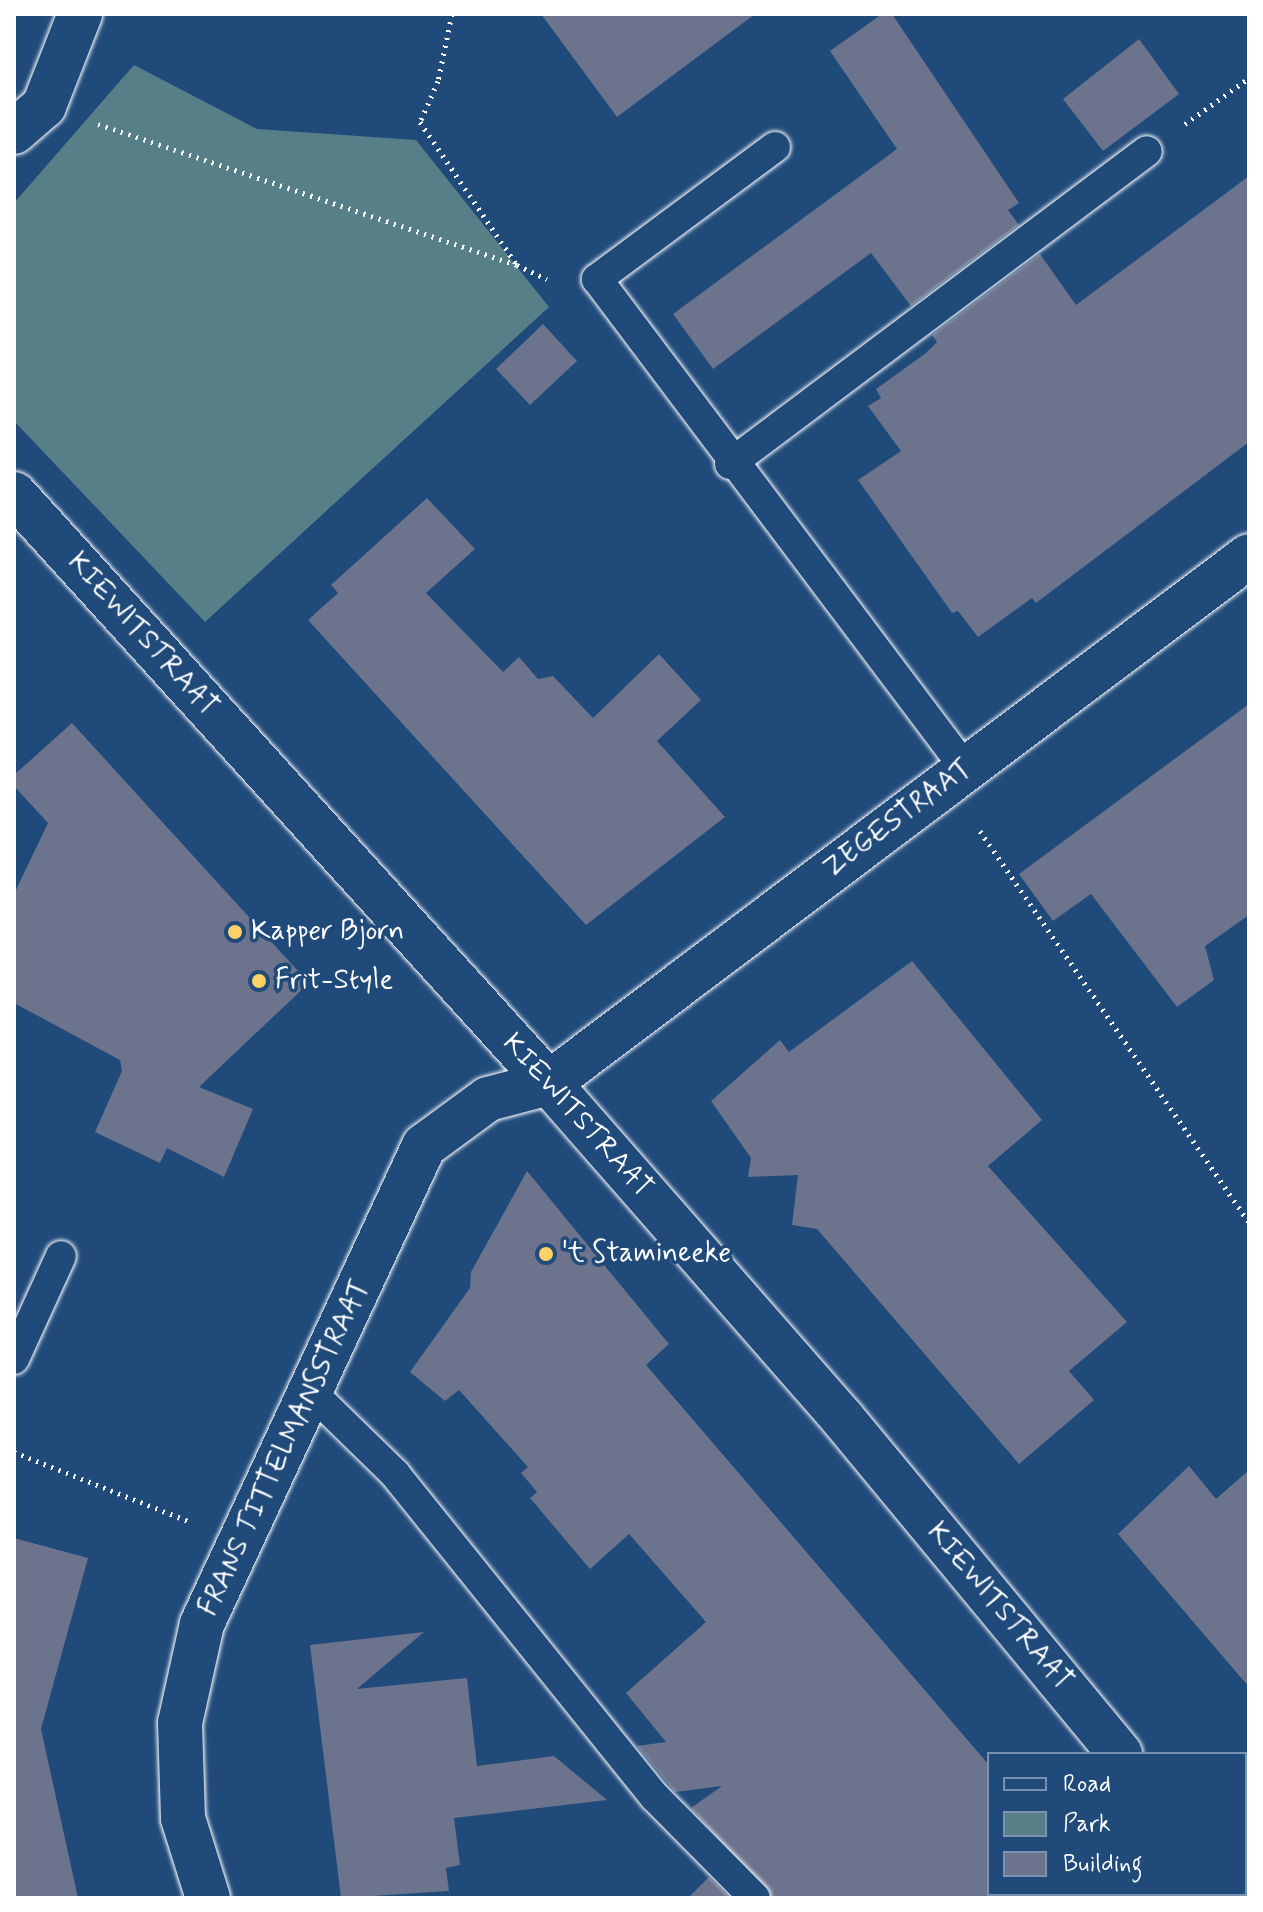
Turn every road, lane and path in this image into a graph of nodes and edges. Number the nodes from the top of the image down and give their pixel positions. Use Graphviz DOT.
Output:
graph roads {
  1 [pos="80,14"];
  2 [pos="452,14"];
  3 [pos="1249,78"];
  4 [pos="29,119"];
  5 [pos="775,147"];
  6 [pos="1147,151"];
  7 [pos="517,265"];
  8 [pos="597,279"];
  9 [pos="730,464"];
  10 [pos="14,494"];
  11 [pos="1249,556"];
  12 [pos="965,768"];
  13 [pos="549,1083"];
  14 [pos="1249,1222"];
  15 [pos="61,1256"];
  16 [pos="14,1359"];
  17 [pos="310,1391"];
  18 [pos="14,1452"];
  19 [pos="242,1540"];
  20 [pos="1118,1752"];
  21 [pos="208,1898"];
  22 [pos="755,1898"];
  1 -- 4 [label="street"];
  2 -- 7 [label="path"];
  3 -- 6 [label="path"];
  4 -- 7 [label="path"];
  5 -- 8 [label="lane"];
  6 -- 9 [label="lane"];
  7 -- 8 [label="path"];
  8 -- 9 [label="lane"];
  9 -- 12 [label="lane"];
  10 -- 13 [label="street, KIEWITSTRAAT"];
  11 -- 12 [label="street, ZEGESTRAAT"];
  12 -- 13 [label="street, ZEGESTRAAT"];
  12 -- 14 [label="path"];
  13 -- 17 [label="street, FRANS TITTELMANSSTRAAT"];
  13 -- 20 [label="street, KIEWITSTRAAT"];
  15 -- 16 [label="lane"];
  17 -- 19 [label="street, FRANS TITTELMANSSTRAAT"];
  17 -- 22 [label="lane"];
  18 -- 19 [label="path"];
  19 -- 21 [label="street, FRANS TITTELMANSSTRAAT"];
}
